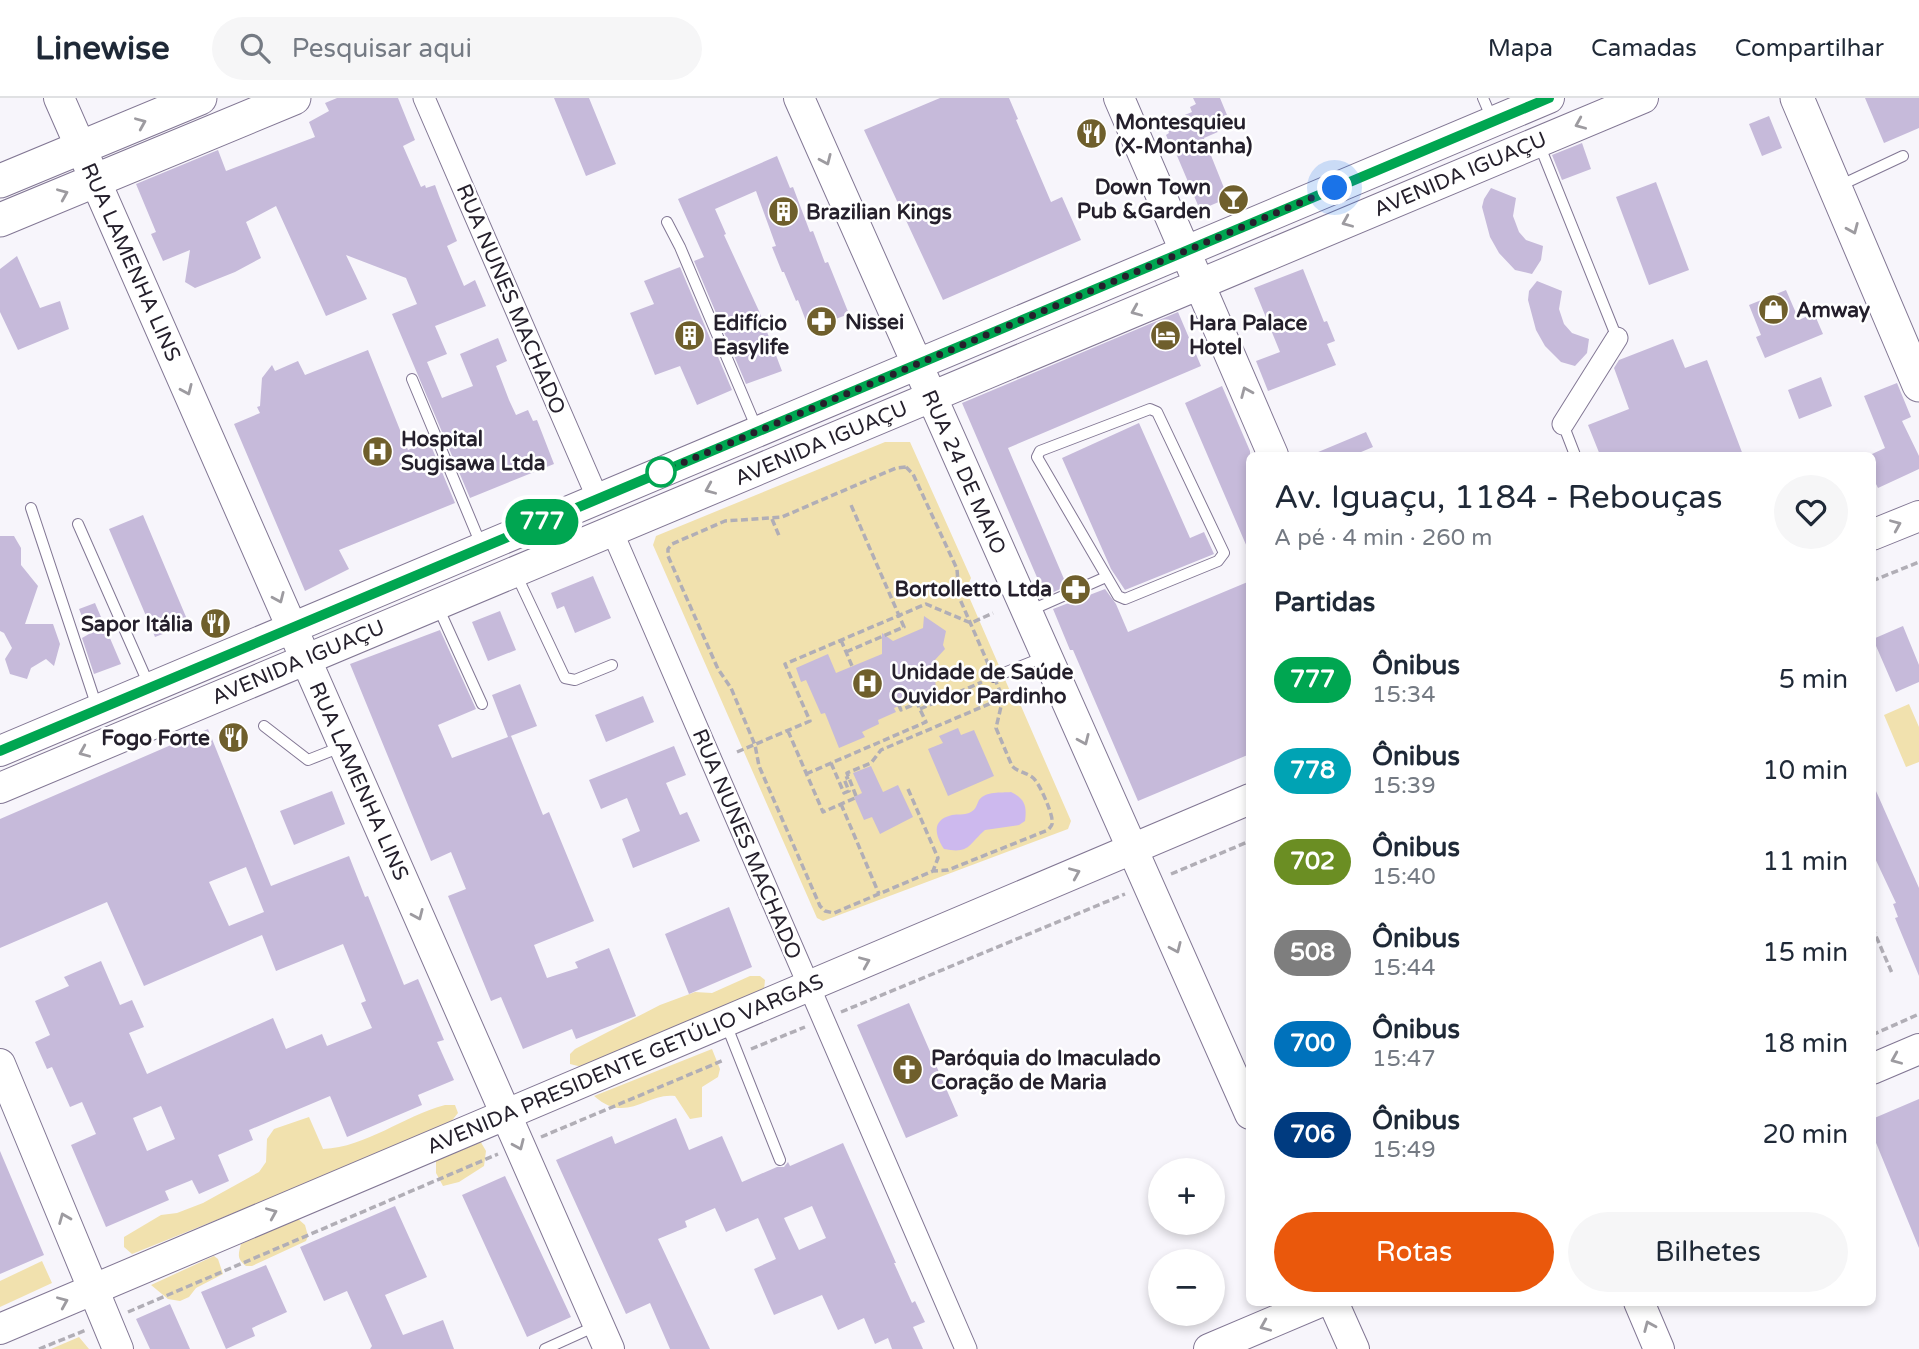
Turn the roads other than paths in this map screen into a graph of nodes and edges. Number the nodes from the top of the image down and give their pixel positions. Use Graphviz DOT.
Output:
graph roads {
  1 [pos="59,98"];
  2 [pos="200,98"];
  3 [pos="294,98"];
  4 [pos="424,98"];
  5 [pos="799,98"];
  6 [pos="1119,98"];
  7 [pos="1549,98"];
  8 [pos="1643,98"];
  9 [pos="1797,98"];
  10 [pos="247,108"];
  11 [pos="1488,110"];
  12 [pos="1538,142"];
  13 [pos="1435,146"];
  14 [pos="81,148"];
  15 [pos="1903,156"];
  16 [pos="1488,163"];
  17 [pos="0,181"];
  18 [pos="95,181"];
  19 [pos="1835,187"];
  20 [pos="0,220"];
  21 [pos="667,222"];
  22 [pos="1185,251"];
  23 [pos="1199,284"];
  24 [pos="1049,309"];
  25 [pos="1617,338"];
  26 [pos="1021,359"];
  27 [pos="917,364"];
  28 [pos="1915,366"];
  29 [pos="412,379"];
  30 [pos="931,397"];
  31 [pos="1563,424"];
  32 [pos="758,431"];
  33 [pos="1272,452"];
  34 [pos="1574,452"];
  35 [pos="598,499"];
  36 [pos="31,508"];
  37 [pos="1919,516"];
  38 [pos="78,524"];
  39 [pos="611,531"];
  40 [pos="1876,533"];
  41 [pos="482,548"];
  42 [pos="515,571"];
  43 [pos="1106,577"];
  44 [pos="444,601"];
  45 [pos="1027,612"];
  46 [pos="292,628"];
  47 [pos="1046,656"];
  48 [pos="305,659"];
  49 [pos="612,665"];
  50 [pos="995,677"];
  51 [pos="151,688"];
  52 [pos="110,704"];
  53 [pos="482,704"];
  54 [pos="182,711"];
  55 [pos="264,726"];
  56 [pos="343,746"];
  57 [pos="0,751"];
  58 [pos="0,788"];
  59 [pos="1246,801"];
  60 [pos="1132,849"];
  61 [pos="809,986"];
  62 [pos="725,1021"];
  63 [pos="1919,1049"];
  64 [pos="0,1064"];
  65 [pos="1876,1067"];
  66 [pos="1246,1105"];
  67 [pos="506,1114"];
  68 [pos="779,1160"];
  69 [pos="93,1289"];
  70 [pos="1311,1306"];
  71 [pos="1335,1306"];
  72 [pos="1641,1306"];
  73 [pos="0,1329"];
  74 [pos="604,1337"];
  75 [pos="118,1349"];
  76 [pos="545,1349"];
  77 [pos="966,1349"];
  78 [pos="1209,1349"];
  79 [pos="1354,1349"];
  80 [pos="1659,1349"];
  1 -- 14 [label="main road, RUA LAMENHA LINS"];
  14 -- 2 [label="main road, one-way"];
  3 -- 10 [label="main road"];
  4 -- 35 [label="street, RUA NUNES MACHADO"];
  5 -- 27 [label="main road, RUA 24 DE MAIO, one-way"];
  6 -- 22 [label="main road"];
  7 -- 11 [label="main road, AVENIDA IGUAÇU"];
  8 -- 12 [label="main road, AVENIDA IGUAÇU, one-way"];
  9 -- 19 [label="main road"];
  10 -- 18 [label="main road"];
  11 -- 13 [label="main road, AVENIDA IGUAÇU"];
  12 -- 16 [label="main road, AVENIDA IGUAÇU"];
  12 -- 25 [label="lane"];
  13 -- 16 [label="main road"];
  13 -- 22 [label="main road, AVENIDA IGUAÇU"];
  14 -- 17 [label="main road"];
  14 -- 18 [label="main road, RUA LAMENHA LINS"];
  15 -- 19 [label="lane"];
  16 -- 23 [label="main road, AVENIDA IGUAÇU, one-way"];
  20 -- 18 [label="main road, one-way"];
  18 -- 46 [label="main road, RUA LAMENHA LINS, one-way"];
  19 -- 28 [label="main road, one-way"];
  21 -- 32 [label="lane"];
  22 -- 23 [label="main road"];
  22 -- 24 [label="main road, AVENIDA IGUAÇU"];
  23 -- 26 [label="main road, AVENIDA IGUAÇU, one-way"];
  33 -- 23 [label="main road, one-way"];
  24 -- 26 [label="main road"];
  24 -- 27 [label="main road, AVENIDA IGUAÇU"];
  25 -- 31 [label="street"];
  26 -- 30 [label="main road, AVENIDA IGUAÇU"];
  27 -- 30 [label="main road, RUA 24 DE MAIO"];
  27 -- 32 [label="main road, AVENIDA IGUAÇU"];
  29 -- 41 [label="lane"];
  30 -- 39 [label="main road, AVENIDA IGUAÇU, one-way"];
  30 -- 45 [label="main road, RUA 24 DE MAIO"];
  31 -- 34 [label="lane"];
  32 -- 35 [label="main road, AVENIDA IGUAÇU"];
  35 -- 41 [label="main road, AVENIDA IGUAÇU"];
  36 -- 52 [label="lane"];
  40 -- 37 [label="main road, one-way"];
  38 -- 51 [label="lane"];
  39 -- 42 [label="main road, AVENIDA IGUAÇU"];
  39 -- 61 [label="street, RUA NUNES MACHADO"];
  41 -- 44 [label="main road"];
  41 -- 46 [label="main road, AVENIDA IGUAÇU"];
  42 -- 44 [label="main road, AVENIDA IGUAÇU"];
  42 -- 49 [label="lane"];
  43 -- 43 [label="lane"];
  43 -- 45 [label="lane"];
  44 -- 48 [label="main road, AVENIDA IGUAÇU"];
  44 -- 53 [label="lane"];
  45 -- 47 [label="main road, RUA 24 DE MAIO"];
  46 -- 48 [label="main road, RUA LAMENHA LINS"];
  46 -- 51 [label="main road, AVENIDA IGUAÇU"];
  47 -- 50 [label="lane"];
  47 -- 60 [label="main road, RUA 24 DE MAIO, one-way"];
  48 -- 54 [label="main road, AVENIDA IGUAÇU"];
  48 -- 56 [label="main road, RUA LAMENHA LINS"];
  51 -- 52 [label="main road, AVENIDA IGUAÇU"];
  52 -- 54 [label="main road"];
  52 -- 57 [label="main road, AVENIDA IGUAÇU"];
  54 -- 58 [label="main road, AVENIDA IGUAÇU, one-way"];
  55 -- 56 [label="lane"];
  56 -- 67 [label="main road, RUA LAMENHA LINS, one-way"];
  59 -- 60 [label="main road, AVENIDA PRESIDENTE GETÚLIO VARGAS"];
  61 -- 60 [label="main road, AVENIDA PRESIDENTE GETÚLIO VARGAS, one-way"];
  60 -- 66 [label="main road, RUA 24 DE MAIO, one-way"];
  61 -- 62 [label="main road, AVENIDA PRESIDENTE GETÚLIO VARGAS"];
  61 -- 77 [label="street, RUA NUNES MACHADO"];
  62 -- 67 [label="main road, AVENIDA PRESIDENTE GETÚLIO VARGAS"];
  62 -- 68 [label="lane"];
  63 -- 65 [label="main road, one-way"];
  69 -- 64 [label="main road, one-way"];
  69 -- 67 [label="main road, AVENIDA PRESIDENTE GETÚLIO VARGAS, one-way"];
  67 -- 74 [label="main road, RUA LAMENHA LINS, one-way"];
  73 -- 69 [label="main road, AVENIDA PRESIDENTE GETÚLIO VARGAS, one-way"];
  69 -- 75 [label="main road"];
  70 -- 78 [label="main road, one-way"];
  71 -- 79 [label="main road"];
  80 -- 72 [label="main road, one-way"];
  74 -- 76 [label="lane"];
}
